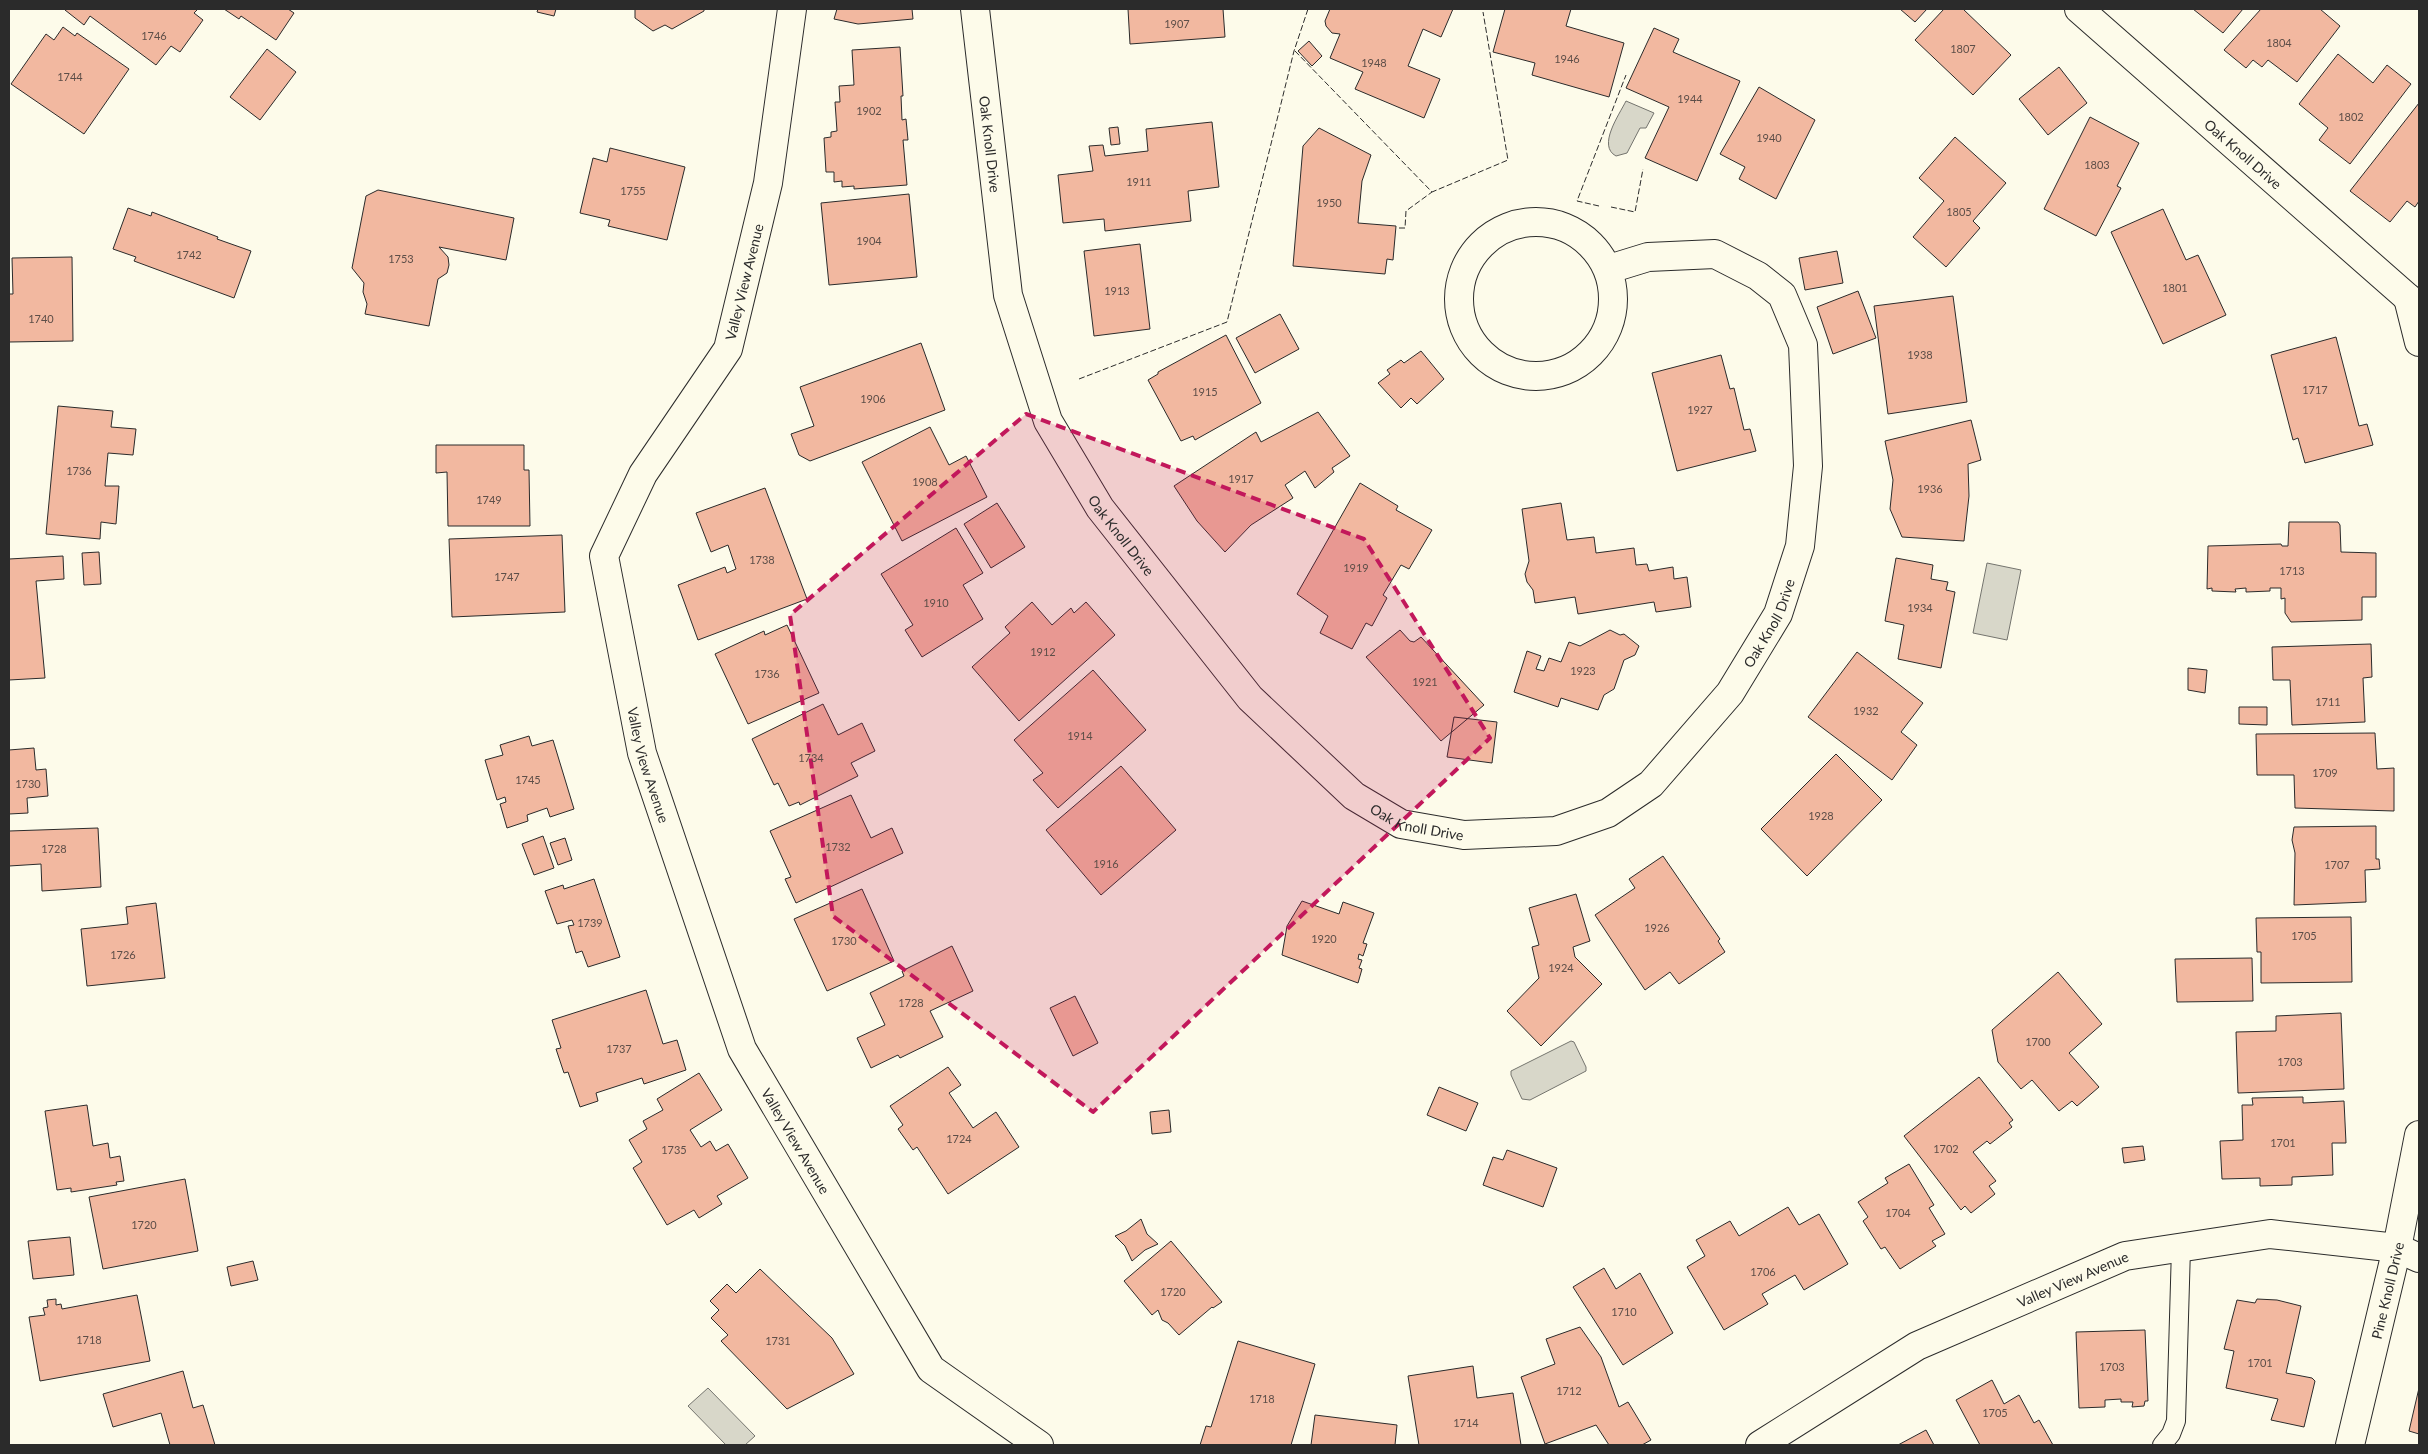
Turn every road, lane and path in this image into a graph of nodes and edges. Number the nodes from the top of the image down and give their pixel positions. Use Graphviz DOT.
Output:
graph roads {
  1 [pos="792,9"];
  2 [pos="975,9"];
  3 [pos="2079,9"];
  4 [pos="1609,269"];
  5 [pos="2413,293"];
  6 [pos="2419,342"];
  7 [pos="2419,1135"];
  8 [pos="2181,1248"];
  9 [pos="2408,1253"];
  10 [pos="1039,1445"];
  11 [pos="1760,1445"];
  12 [pos="2162,1445"];
  13 [pos="2350,1445"];
  1 -- 10 [label="street, Valley View Avenue"];
  2 -- 4 [label="street, Oak Knoll Drive"];
  3 -- 5 [label="street, Oak Knoll Drive"];
  4 -- 4 [label="street"];
  5 -- 6 [label="street"];
  7 -- 9 [label="street, Pine Knoll Drive"];
  8 -- 9 [label="street, Valley View Avenue"];
  8 -- 11 [label="street, Valley View Avenue"];
  8 -- 12 [label="lane"];
  9 -- 13 [label="street, Pine Knoll Drive"];
}
